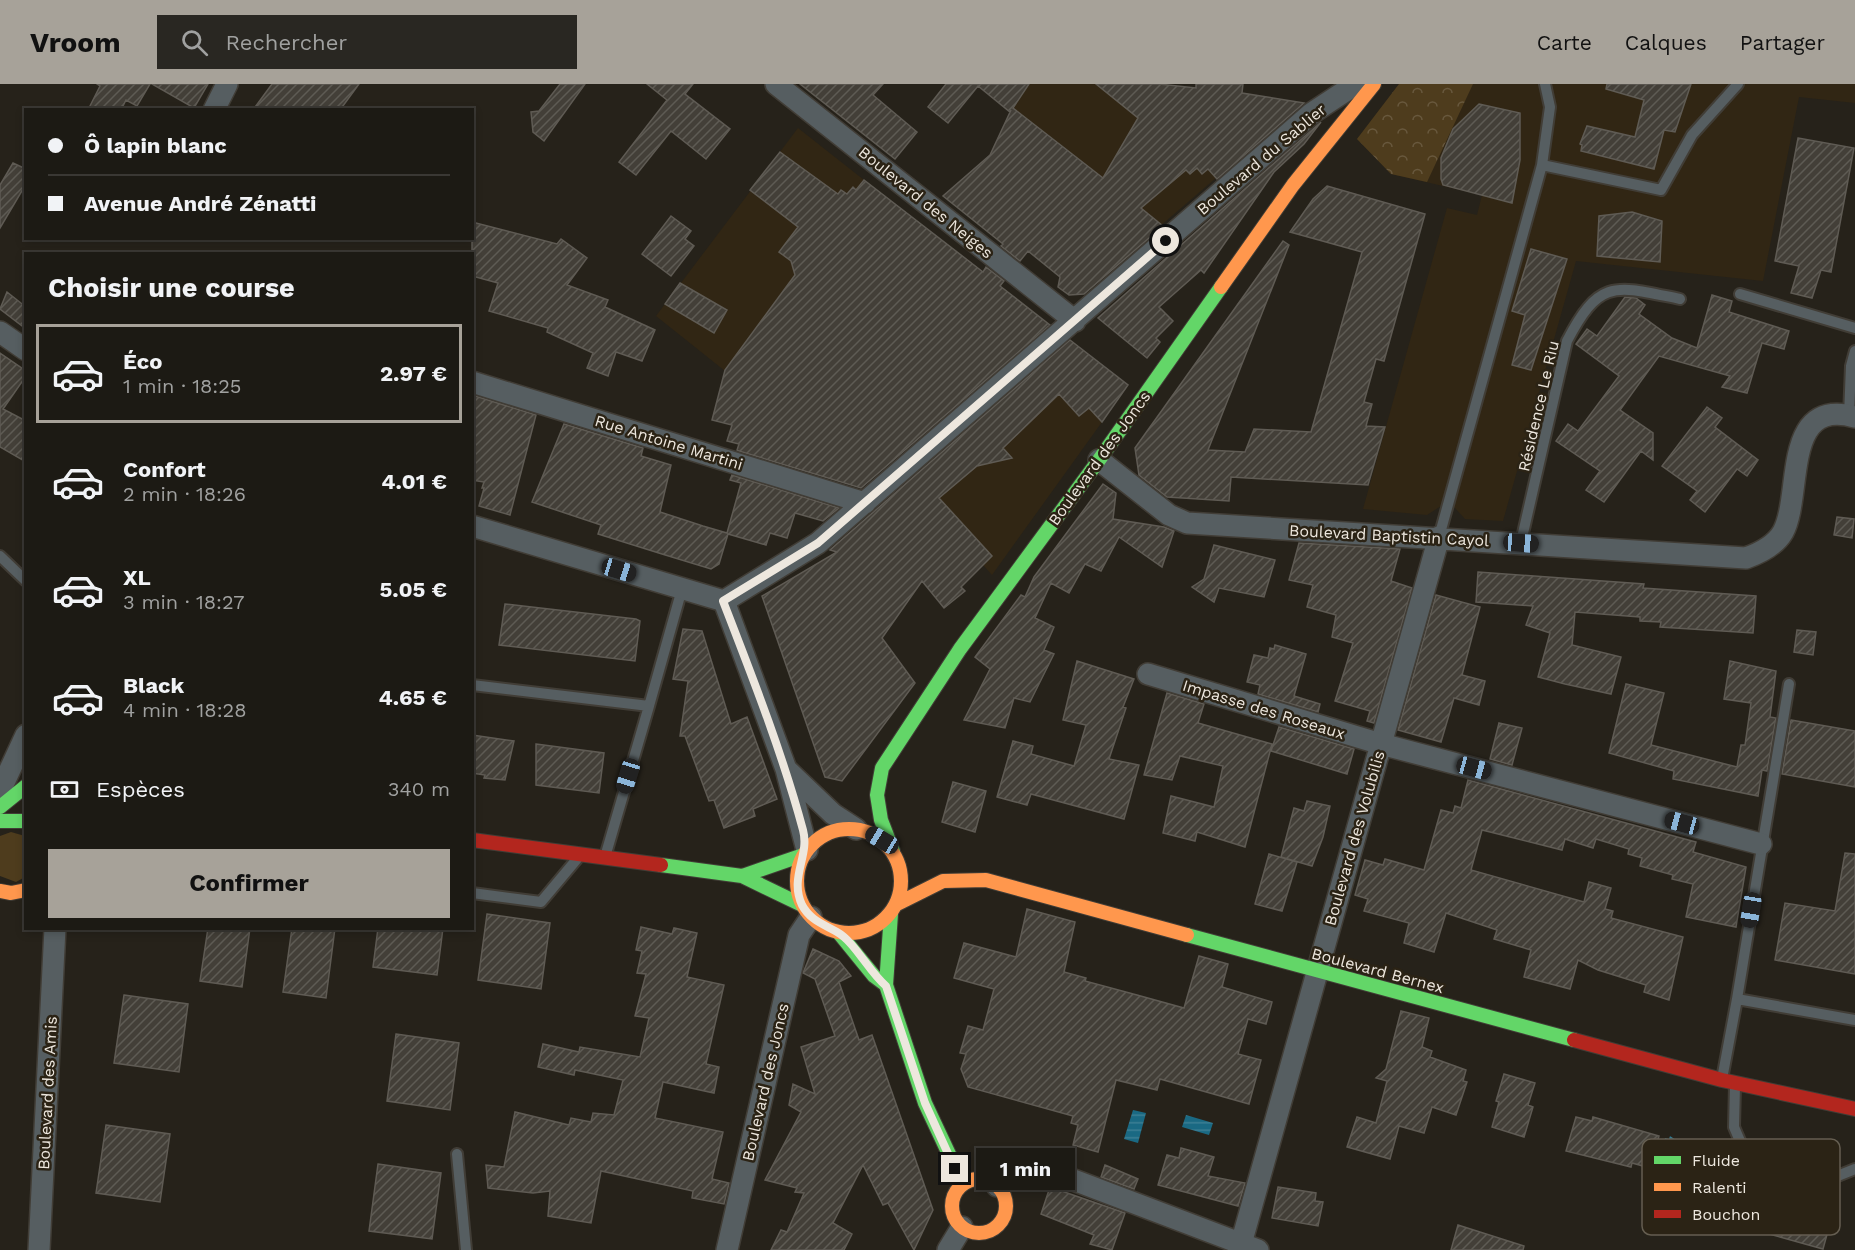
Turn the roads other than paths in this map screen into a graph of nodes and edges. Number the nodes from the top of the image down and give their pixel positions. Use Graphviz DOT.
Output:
graph roads {
  1 [pos="227,84"];
  2 [pos="776,84"];
  3 [pos="1356,84"];
  4 [pos="1374,84"];
  5 [pos="1545,84"];
  6 [pos="1738,84"];
  7 [pos="215,108"];
  8 [pos="1542,165"];
  9 [pos="1740,294"];
  10 [pos="1680,299"];
  11 [pos="1075,321"];
  12 [pos="1855,328"];
  13 [pos="0,332"];
  14 [pos="24,349"];
  15 [pos="1855,351"];
  16 [pos="474,383"];
  17 [pos="1852,416"];
  18 [pos="1099,460"];
  19 [pos="865,502"];
  20 [pos="474,527"];
  21 [pos="1438,537"];
  22 [pos="1521,543"];
  23 [pos="0,556"];
  24 [pos="24,579"];
  25 [pos="682,589"];
  26 [pos="723,601"];
  27 [pos="1148,674"];
  28 [pos="1789,684"];
  29 [pos="474,685"];
  30 [pos="649,706"];
  31 [pos="24,739"];
  32 [pos="1381,744"];
  33 [pos="786,770"];
  34 [pos="24,788"];
  35 [pos="0,791"];
  36 [pos="0,807"];
  37 [pos="0,821"];
  38 [pos="24,821"];
  39 [pos="856,828"];
  40 [pos="474,840"];
  41 [pos="1761,844"];
  42 [pos="893,851"];
  43 [pos="805,852"];
  44 [pos="581,855"];
  45 [pos="605,857"];
  46 [pos="742,876"];
  47 [pos="474,893"];
  48 [pos="894,909"];
  49 [pos="807,911"];
  50 [pos="52,931"];
  51 [pos="839,933"];
  52 [pos="1317,970"];
  53 [pos="886,986"];
  54 [pos="1737,999"];
  55 [pos="1855,1020"];
  56 [pos="1729,1081"];
  57 [pos="1855,1109"];
  58 [pos="1739,1139"];
  59 [pos="457,1155"];
  60 [pos="1855,1168"];
  61 [pos="1840,1175"];
  62 [pos="963,1184"];
  63 [pos="997,1186"];
  64 [pos="962,1227"];
  65 [pos="989,1231"];
  66 [pos="1000,1244"];
  67 [pos="1250,1247"];
  68 [pos="39,1250"];
  69 [pos="466,1250"];
  70 [pos="727,1250"];
  71 [pos="948,1250"];
  1 -- 7 [label="street"];
  2 -- 11 [label="street, Boulevard des Neiges"];
  3 -- 11 [label="street, Boulevard du Sablier"];
  4 -- 18 [label="street, Boulevard des Joncs"];
  5 -- 8 [label="lane"];
  6 -- 8 [label="lane"];
  8 -- 21 [label="lane"];
  9 -- 12 [label="lane"];
  10 -- 22 [label="lane, Résidence Le Riu"];
  11 -- 19 [label="street, Boulevard du Sablier"];
  13 -- 14 [label="street"];
  15 -- 17 [label="lane"];
  16 -- 19 [label="street, Rue Antoine Martini"];
  17 -- 22 [label="street, Boulevard Baptistin Cayol"];
  18 -- 21 [label="street, Boulevard Baptistin Cayol"];
  18 -- 42 [label="street, Boulevard des Joncs"];
  19 -- 26 [label="street, Boulevard du Sablier"];
  20 -- 25 [label="street"];
  21 -- 22 [label="street, Boulevard Baptistin Cayol"];
  21 -- 32 [label="street, Boulevard des Volubilis"];
  23 -- 24 [label="lane"];
  25 -- 26 [label="street"];
  25 -- 30 [label="lane"];
  26 -- 33 [label="street"];
  27 -- 32 [label="street, Impasse des Roseaux"];
  28 -- 41 [label="lane"];
  29 -- 30 [label="lane"];
  30 -- 45 [label="lane"];
  31 -- 35 [label="street"];
  32 -- 41 [label="street, Impasse des Roseaux"];
  32 -- 52 [label="street, Boulevard des Volubilis"];
  33 -- 39 [label="street"];
  33 -- 43 [label="street"];
  34 -- 36 [label="street"];
  37 -- 38 [label="street"];
  39 -- 42 [label="street"];
  39 -- 43 [label="street"];
  40 -- 44 [label="street"];
  41 -- 54 [label="lane"];
  42 -- 48 [label="street"];
  43 -- 46 [label="street"];
  43 -- 49 [label="street"];
  44 -- 45 [label="street"];
  44 -- 47 [label="lane"];
  45 -- 46 [label="street"];
  46 -- 49 [label="street"];
  48 -- 51 [label="street"];
  48 -- 52 [label="street, Boulevard Bernex"];
  48 -- 53 [label="street"];
  49 -- 51 [label="street"];
  49 -- 70 [label="street, Boulevard des Joncs"];
  50 -- 68 [label="street, Boulevard des Amis"];
  51 -- 53 [label="street"];
  52 -- 56 [label="street, Boulevard Bernex"];
  52 -- 67 [label="street, Boulevard des Volubilis"];
  53 -- 62 [label="street"];
  54 -- 55 [label="lane"];
  54 -- 56 [label="lane"];
  56 -- 57 [label="street, Boulevard Bernex"];
  56 -- 58 [label="lane"];
  59 -- 69 [label="lane"];
  60 -- 61 [label="lane"];
  62 -- 63 [label="street"];
  62 -- 64 [label="street"];
  63 -- 65 [label="street"];
  63 -- 67 [label="street"];
  64 -- 65 [label="street"];
  64 -- 71 [label="street"];
  65 -- 66 [label="street"];
}
